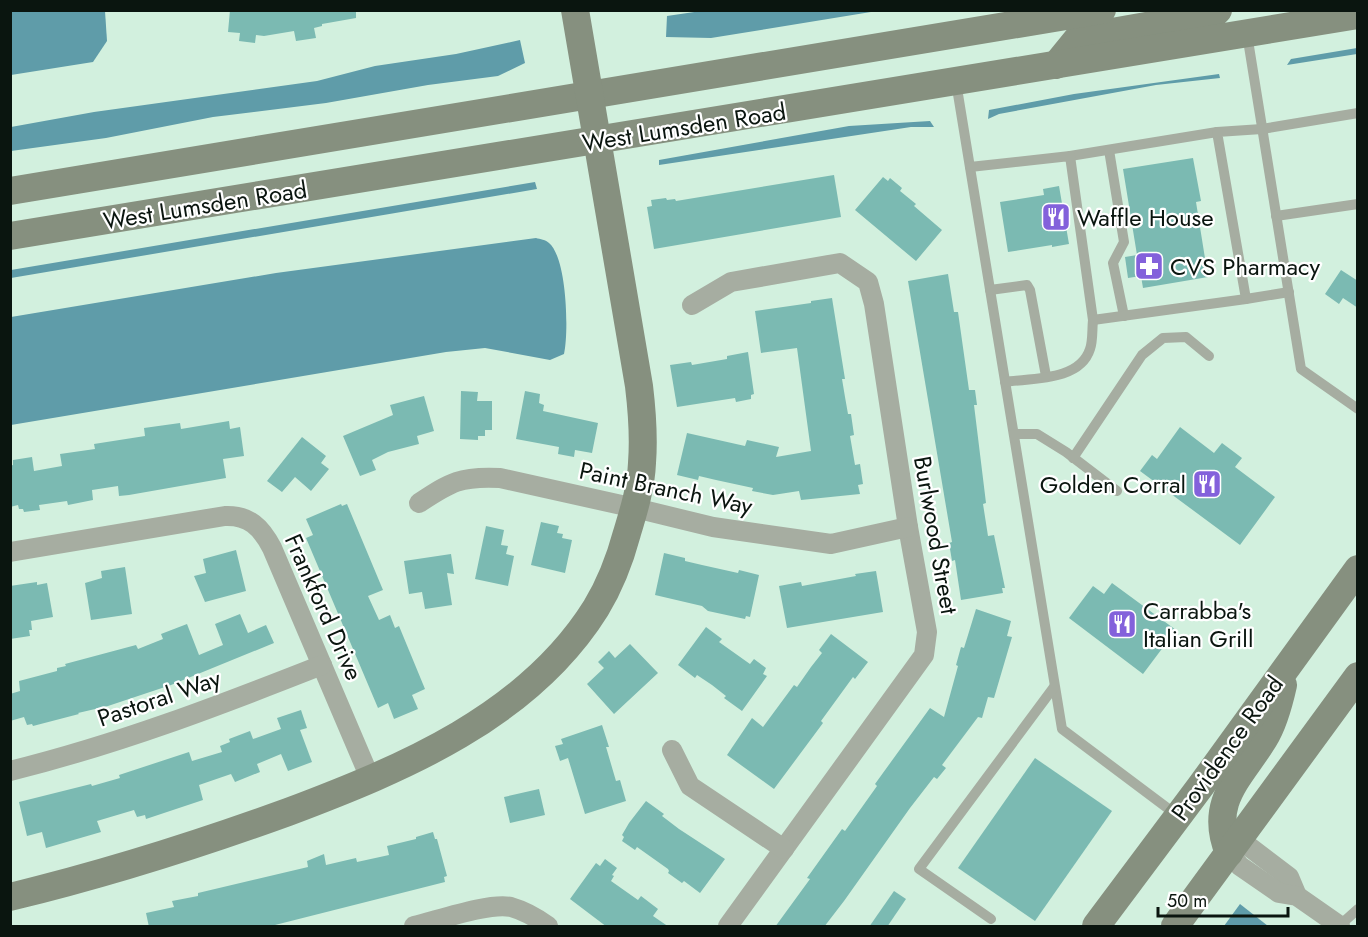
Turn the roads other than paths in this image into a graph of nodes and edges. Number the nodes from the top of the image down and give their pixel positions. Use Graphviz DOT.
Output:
graph roads {
  1 [pos="575,10"];
  2 [pos="1102,10"];
  3 [pos="1218,10"];
  4 [pos="1358,15"];
  5 [pos="1247,34"];
  6 [pos="1056,65"];
  7 [pos="956,82"];
  8 [pos="589,95"];
  9 [pos="1358,112"];
  10 [pos="1262,129"];
  11 [pos="1217,132"];
  12 [pos="597,141"];
  13 [pos="1109,150"];
  14 [pos="1070,156"];
  15 [pos="970,167"];
  16 [pos="10,191"];
  17 [pos="1358,204"];
  18 [pos="1276,216"];
  19 [pos="10,236"];
  20 [pos="990,290"];
  21 [pos="1289,292"];
  22 [pos="1246,298"];
  23 [pos="692,305"];
  24 [pos="1124,316"];
  25 [pos="1093,320"];
  26 [pos="1209,356"];
  27 [pos="1046,376"];
  28 [pos="1005,382"];
  29 [pos="1358,409"];
  30 [pos="1014,434"];
  31 [pos="1073,458"];
  32 [pos="1117,491"];
  33 [pos="419,503"];
  34 [pos="634,508"];
  35 [pos="908,527"];
  36 [pos="10,552"];
  37 [pos="1358,569"];
  38 [pos="322,665"];
  39 [pos="1286,669"];
  40 [pos="1358,676"];
  41 [pos="1054,687"];
  42 [pos="672,750"];
  43 [pos="10,771"];
  44 [pos="370,778"];
  45 [pos="1178,816"];
  46 [pos="1234,846"];
  47 [pos="784,849"];
  48 [pos="10,897"];
  49 [pos="1358,909"];
  50 [pos="991,920"];
  51 [pos="1340,926"];
  52 [pos="414,927"];
  53 [pos="548,927"];
  54 [pos="728,927"];
  55 [pos="1096,927"];
  56 [pos="1175,927"];
  1 -- 8 [label="main road"];
  2 -- 8 [label="main road, West Lumsden Road"];
  3 -- 6 [label="main road"];
  4 -- 5 [label="main road, West Lumsden Road"];
  5 -- 6 [label="main road, West Lumsden Road"];
  5 -- 10 [label="lane"];
  6 -- 7 [label="main road, West Lumsden Road"];
  7 -- 12 [label="main road, West Lumsden Road"];
  7 -- 15 [label="lane"];
  8 -- 12 [label="main road"];
  8 -- 16 [label="main road, West Lumsden Road"];
  9 -- 10 [label="lane"];
  10 -- 11 [label="lane"];
  10 -- 18 [label="lane"];
  11 -- 13 [label="lane"];
  11 -- 22 [label="lane"];
  12 -- 19 [label="main road, West Lumsden Road"];
  12 -- 34 [label="main road"];
  13 -- 14 [label="lane"];
  13 -- 24 [label="lane"];
  14 -- 15 [label="lane"];
  14 -- 25 [label="lane"];
  15 -- 20 [label="lane"];
  17 -- 18 [label="lane"];
  18 -- 21 [label="lane"];
  20 -- 27 [label="lane"];
  20 -- 28 [label="lane"];
  21 -- 22 [label="lane"];
  21 -- 29 [label="lane"];
  22 -- 24 [label="lane"];
  23 -- 35 [label="street, Burlwood Street"];
  24 -- 25 [label="lane"];
  25 -- 27 [label="lane"];
  26 -- 31 [label="lane"];
  27 -- 28 [label="lane"];
  28 -- 30 [label="lane"];
  30 -- 31 [label="lane"];
  30 -- 41 [label="lane"];
  31 -- 32 [label="lane"];
  33 -- 34 [label="street, Paint Branch Way"];
  34 -- 35 [label="street, Paint Branch Way"];
  34 -- 44 [label="main road"];
  35 -- 47 [label="street, Burlwood Street"];
  36 -- 38 [label="street, Frankford Drive"];
  37 -- 39 [label="main road, Providence Road"];
  38 -- 43 [label="street, Pastoral Way"];
  38 -- 44 [label="street, Frankford Drive"];
  39 -- 45 [label="main road, Providence Road"];
  39 -- 46 [label="main road"];
  40 -- 46 [label="main road"];
  41 -- 45 [label="lane"];
  41 -- 50 [label="lane"];
  42 -- 47 [label="street"];
  44 -- 48 [label="main road"];
  45 -- 55 [label="main road, Providence Road"];
  46 -- 51 [label="street"];
  46 -- 56 [label="main road"];
  47 -- 54 [label="street, Burlwood Street"];
  49 -- 51 [label="lane"];
  52 -- 53 [label="street"];
}
